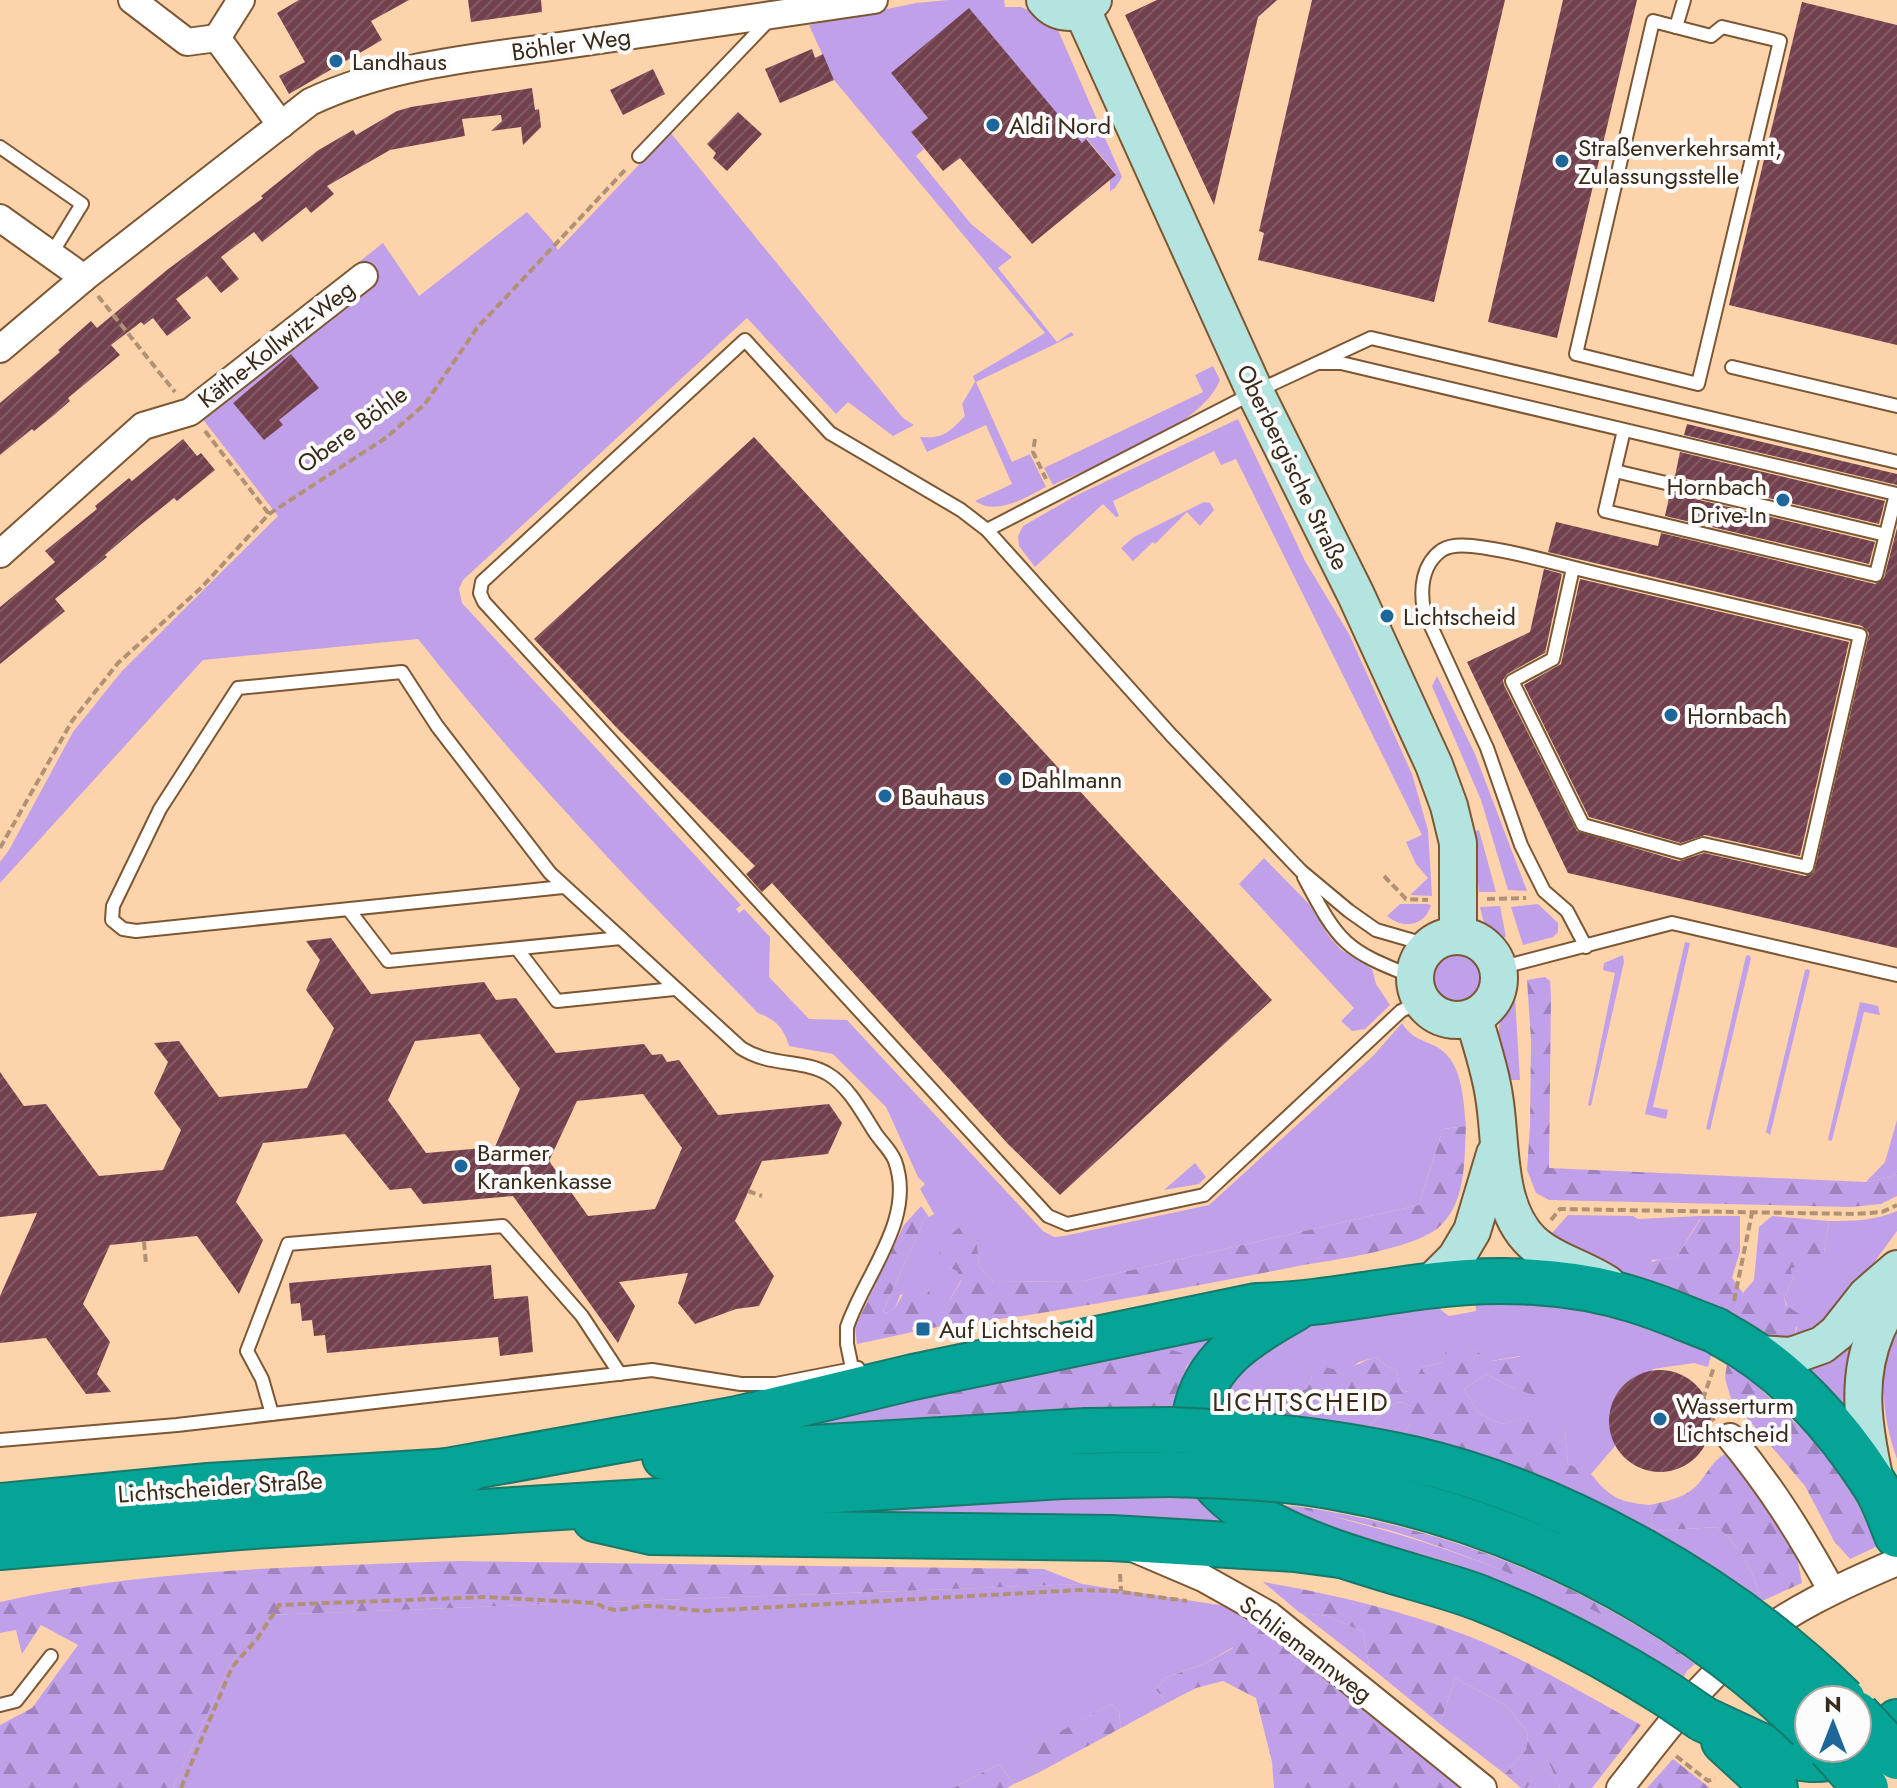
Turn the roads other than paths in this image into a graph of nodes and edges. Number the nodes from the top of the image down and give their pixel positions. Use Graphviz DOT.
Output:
graph roads {
  1 [pos="132,0"];
  2 [pos="241,0"];
  3 [pos="874,0"];
  4 [pos="1045,0"];
  5 [pos="1684,0"];
  6 [pos="1088,5"];
  7 [pos="774,15"];
  8 [pos="1676,27"];
  9 [pos="217,38"];
  10 [pos="281,125"];
  11 [pos="0,147"];
  12 [pos="639,156"];
  13 [pos="0,218"];
  14 [pos="52,253"];
  15 [pos="364,276"];
  16 [pos="84,278"];
  17 [pos="0,349"];
  18 [pos="1319,363"];
  19 [pos="1732,367"];
  20 [pos="1255,392"];
  21 [pos="1897,406"];
  22 [pos="1624,430"];
  23 [pos="1897,462"];
  24 [pos="1615,471"];
  25 [pos="1896,494"];
  26 [pos="987,530"];
  27 [pos="1886,535"];
  28 [pos="0,554"];
  29 [pos="1573,568"];
  30 [pos="1301,871"];
  31 [pos="563,887"];
  32 [pos="349,910"];
  33 [pos="621,938"];
  34 [pos="1443,940"];
  35 [pos="1586,947"];
  36 [pos="518,950"];
  37 [pos="1499,968"];
  38 [pos="1897,975"];
  39 [pos="674,989"];
  40 [pos="1418,989"];
  41 [pos="1474,1018"];
  42 [pos="1497,1144"];
  43 [pos="1897,1269"];
  44 [pos="1897,1284"];
  45 [pos="1429,1285"];
  46 [pos="1633,1299"];
  47 [pos="1301,1305"];
  48 [pos="1731,1340"];
  49 [pos="852,1368"];
  50 [pos="891,1371"];
  51 [pos="620,1374"];
  52 [pos="272,1414"];
  53 [pos="1730,1437"];
  54 [pos="0,1440"];
  55 [pos="441,1472"];
  56 [pos="1876,1486"];
  57 [pos="0,1506"];
  58 [pos="559,1508"];
  59 [pos="1897,1535"];
  60 [pos="0,1547"];
  61 [pos="1116,1555"];
  62 [pos="1340,1555"];
  63 [pos="1897,1562"];
  64 [pos="1832,1591"];
  65 [pos="51,1656"];
  66 [pos="1825,1684"];
  67 [pos="0,1705"];
  68 [pos="1686,1707"];
  69 [pos="1793,1714"];
  70 [pos="1897,1722"];
  71 [pos="1873,1731"];
  72 [pos="1897,1757"];
  73 [pos="1844,1764"];
  74 [pos="1483,1788"];
  75 [pos="1620,1788"];
  76 [pos="1775,1788"];
  77 [pos="1866,1788"];
  1 -- 9 [label="street"];
  2 -- 9 [label="street"];
  3 -- 7 [label="street, Böhler Weg"];
  4 -- 6 [label="street, Oberbergische Straße"];
  5 -- 8 [label="lane"];
  6 -- 20 [label="street, Oberbergische Straße"];
  7 -- 10 [label="street, Böhler Weg"];
  7 -- 12 [label="lane"];
  8 -- 8 [label="lane"];
  9 -- 10 [label="street"];
  10 -- 16 [label="street, Böhler Weg"];
  11 -- 14 [label="lane"];
  13 -- 14 [label="street"];
  14 -- 16 [label="street"];
  15 -- 28 [label="street, Käthe-Kollwitz-Weg"];
  16 -- 17 [label="street, Böhler Weg"];
  18 -- 20 [label="lane"];
  18 -- 22 [label="lane"];
  18 -- 23 [label="lane"];
  19 -- 21 [label="lane"];
  20 -- 26 [label="lane"];
  20 -- 34 [label="street, Oberbergische Straße"];
  22 -- 24 [label="lane"];
  22 -- 25 [label="lane"];
  24 -- 27 [label="lane"];
  24 -- 27 [label="lane"];
  25 -- 27 [label="lane"];
  26 -- 30 [label="lane"];
  26 -- 40 [label="lane"];
  29 -- 29 [label="lane"];
  29 -- 35 [label="lane"];
  30 -- 34 [label="lane"];
  30 -- 40 [label="lane"];
  31 -- 32 [label="lane"];
  31 -- 32 [label="lane"];
  31 -- 33 [label="lane"];
  32 -- 36 [label="lane"];
  33 -- 36 [label="lane"];
  33 -- 39 [label="lane"];
  34 -- 37 [label="street"];
  34 -- 40 [label="street"];
  35 -- 37 [label="lane"];
  35 -- 38 [label="lane"];
  36 -- 39 [label="lane"];
  37 -- 41 [label="street"];
  39 -- 49 [label="lane"];
  40 -- 41 [label="street"];
  41 -- 42 [label="street"];
  42 -- 45 [label="street"];
  42 -- 46 [label="street"];
  43 -- 48 [label="street"];
  44 -- 56 [label="street"];
  45 -- 46 [label="highway"];
  45 -- 47 [label="highway"];
  46 -- 48 [label="highway"];
  47 -- 50 [label="highway"];
  47 -- 62 [label="highway"];
  48 -- 56 [label="highway"];
  49 -- 50 [label="lane"];
  49 -- 51 [label="lane"];
  50 -- 55 [label="highway"];
  51 -- 52 [label="lane"];
  51 -- 52 [label="lane"];
  52 -- 54 [label="lane"];
  53 -- 64 [label="street"];
  55 -- 57 [label="highway, Lichtscheider Straße"];
  55 -- 66 [label="highway, bridge"];
  56 -- 59 [label="highway"];
  58 -- 60 [label="highway, Lichtscheider Straße"];
  58 -- 61 [label="highway"];
  58 -- 69 [label="highway, Lichtscheider Straße, bridge"];
  61 -- 62 [label="highway"];
  61 -- 74 [label="street, Schliemannweg"];
  62 -- 68 [label="highway"];
  63 -- 64 [label="street"];
  64 -- 75 [label="street"];
  65 -- 67 [label="lane"];
  68 -- 70 [label="highway"];
  68 -- 76 [label="highway"];
  71 -- 72 [label="highway, bridge"];
  73 -- 77 [label="highway, bridge"];
}
